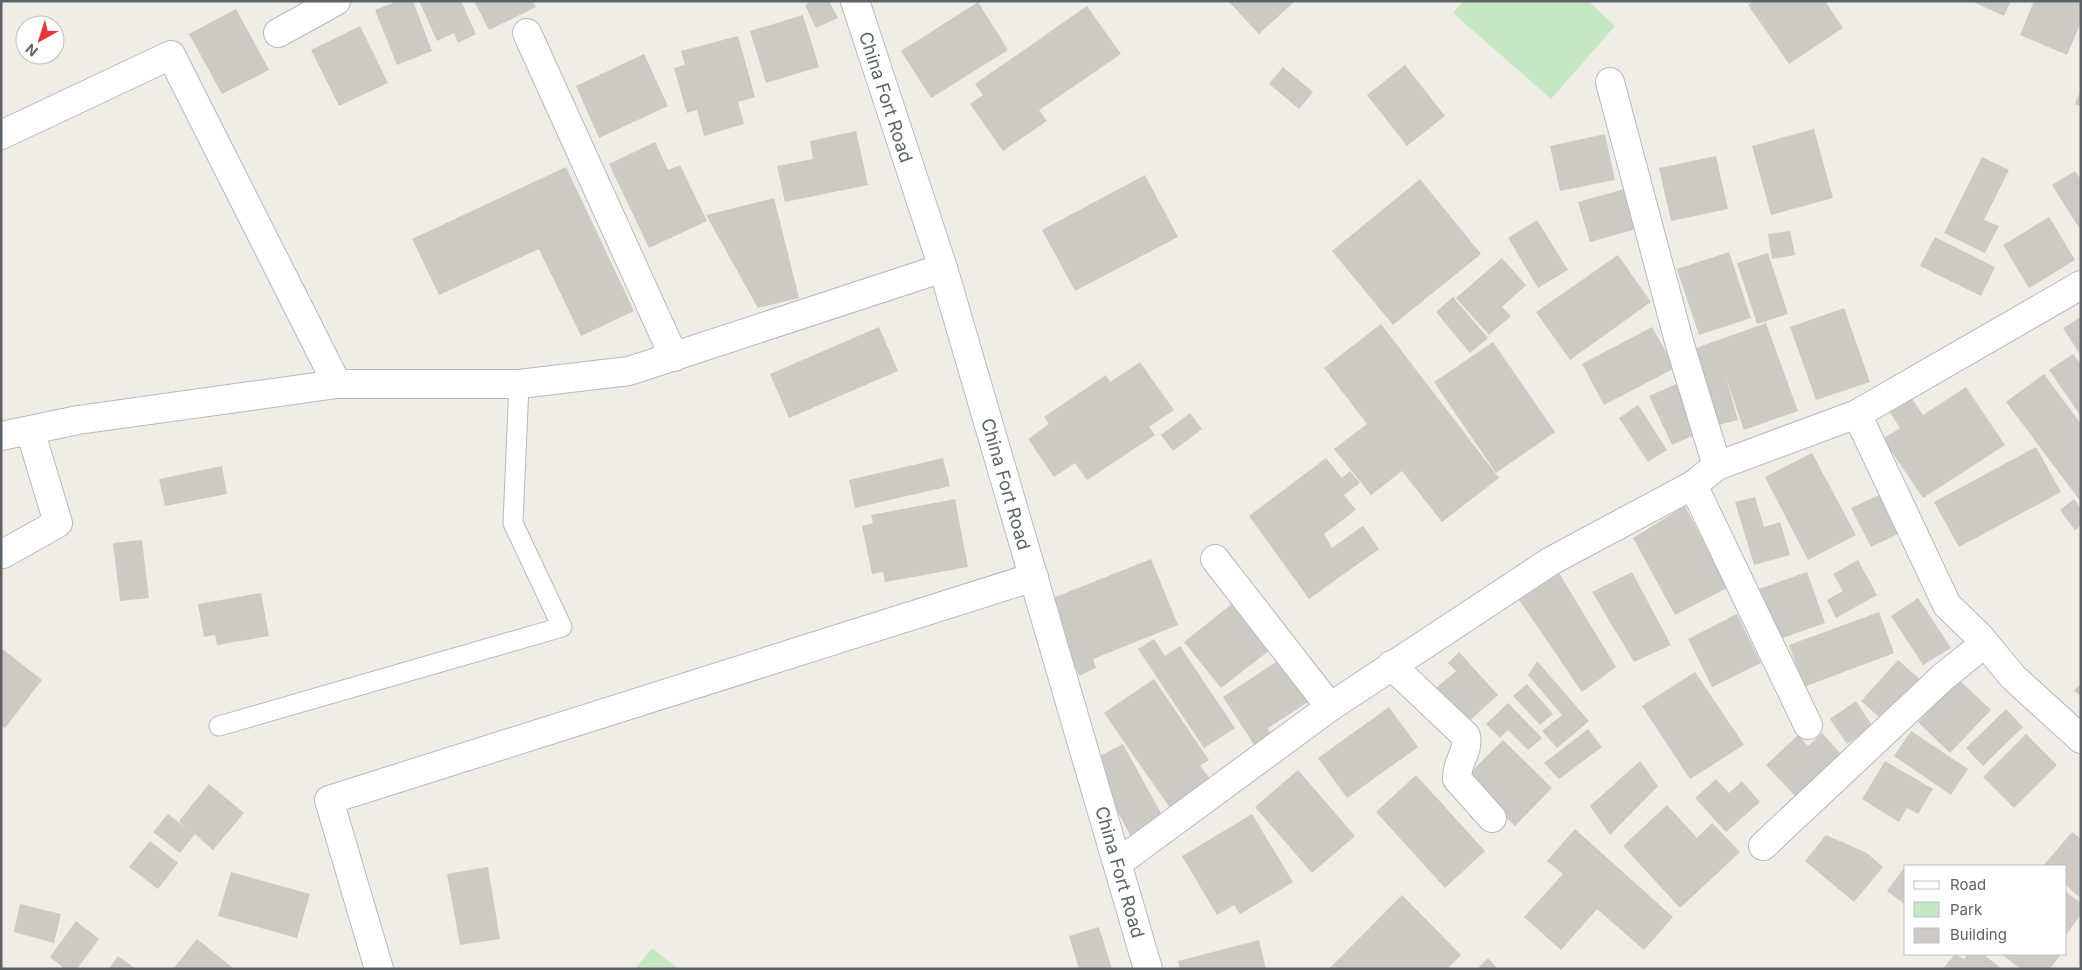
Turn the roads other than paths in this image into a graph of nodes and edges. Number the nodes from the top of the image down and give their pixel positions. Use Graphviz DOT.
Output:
graph roads {
  1 [pos="336,1"];
  2 [pos="855,1"];
  3 [pos="278,33"];
  4 [pos="527,33"];
  5 [pos="1610,82"];
  6 [pos="1,135"];
  7 [pos="942,268"];
  8 [pos="2081,285"];
  9 [pos="674,357"];
  10 [pos="337,384"];
  11 [pos="518,384"];
  12 [pos="1857,414"];
  13 [pos="30,430"];
  14 [pos="1,436"];
  15 [pos="1717,466"];
  16 [pos="1693,486"];
  17 [pos="3,554"];
  18 [pos="1215,559"];
  19 [pos="1034,577"];
  20 [pos="1984,644"];
  21 [pos="1391,665"];
  22 [pos="1330,707"];
  23 [pos="1808,725"];
  24 [pos="219,726"];
  25 [pos="2081,739"];
  26 [pos="1492,818"];
  27 [pos="1763,846"];
  28 [pos="1118,863"];
  29 [pos="379,969"];
  30 [pos="1148,969"];
  1 -- 3 [label="street"];
  2 -- 7 [label="street, China Fort Road"];
  4 -- 9 [label="street"];
  5 -- 15 [label="street"];
  6 -- 10 [label="street"];
  7 -- 9 [label="street"];
  7 -- 19 [label="street, China Fort Road"];
  8 -- 12 [label="street"];
  9 -- 11 [label="street"];
  10 -- 11 [label="street"];
  10 -- 13 [label="street"];
  11 -- 24 [label="lane"];
  12 -- 15 [label="street"];
  12 -- 20 [label="street"];
  13 -- 14 [label="street"];
  13 -- 17 [label="street"];
  15 -- 16 [label="street"];
  16 -- 21 [label="street"];
  16 -- 23 [label="street"];
  18 -- 22 [label="street"];
  19 -- 28 [label="street, China Fort Road"];
  19 -- 29 [label="street"];
  20 -- 25 [label="street"];
  20 -- 27 [label="street"];
  21 -- 22 [label="street"];
  21 -- 26 [label="street"];
  22 -- 28 [label="street"];
  28 -- 30 [label="street, China Fort Road"];
}
